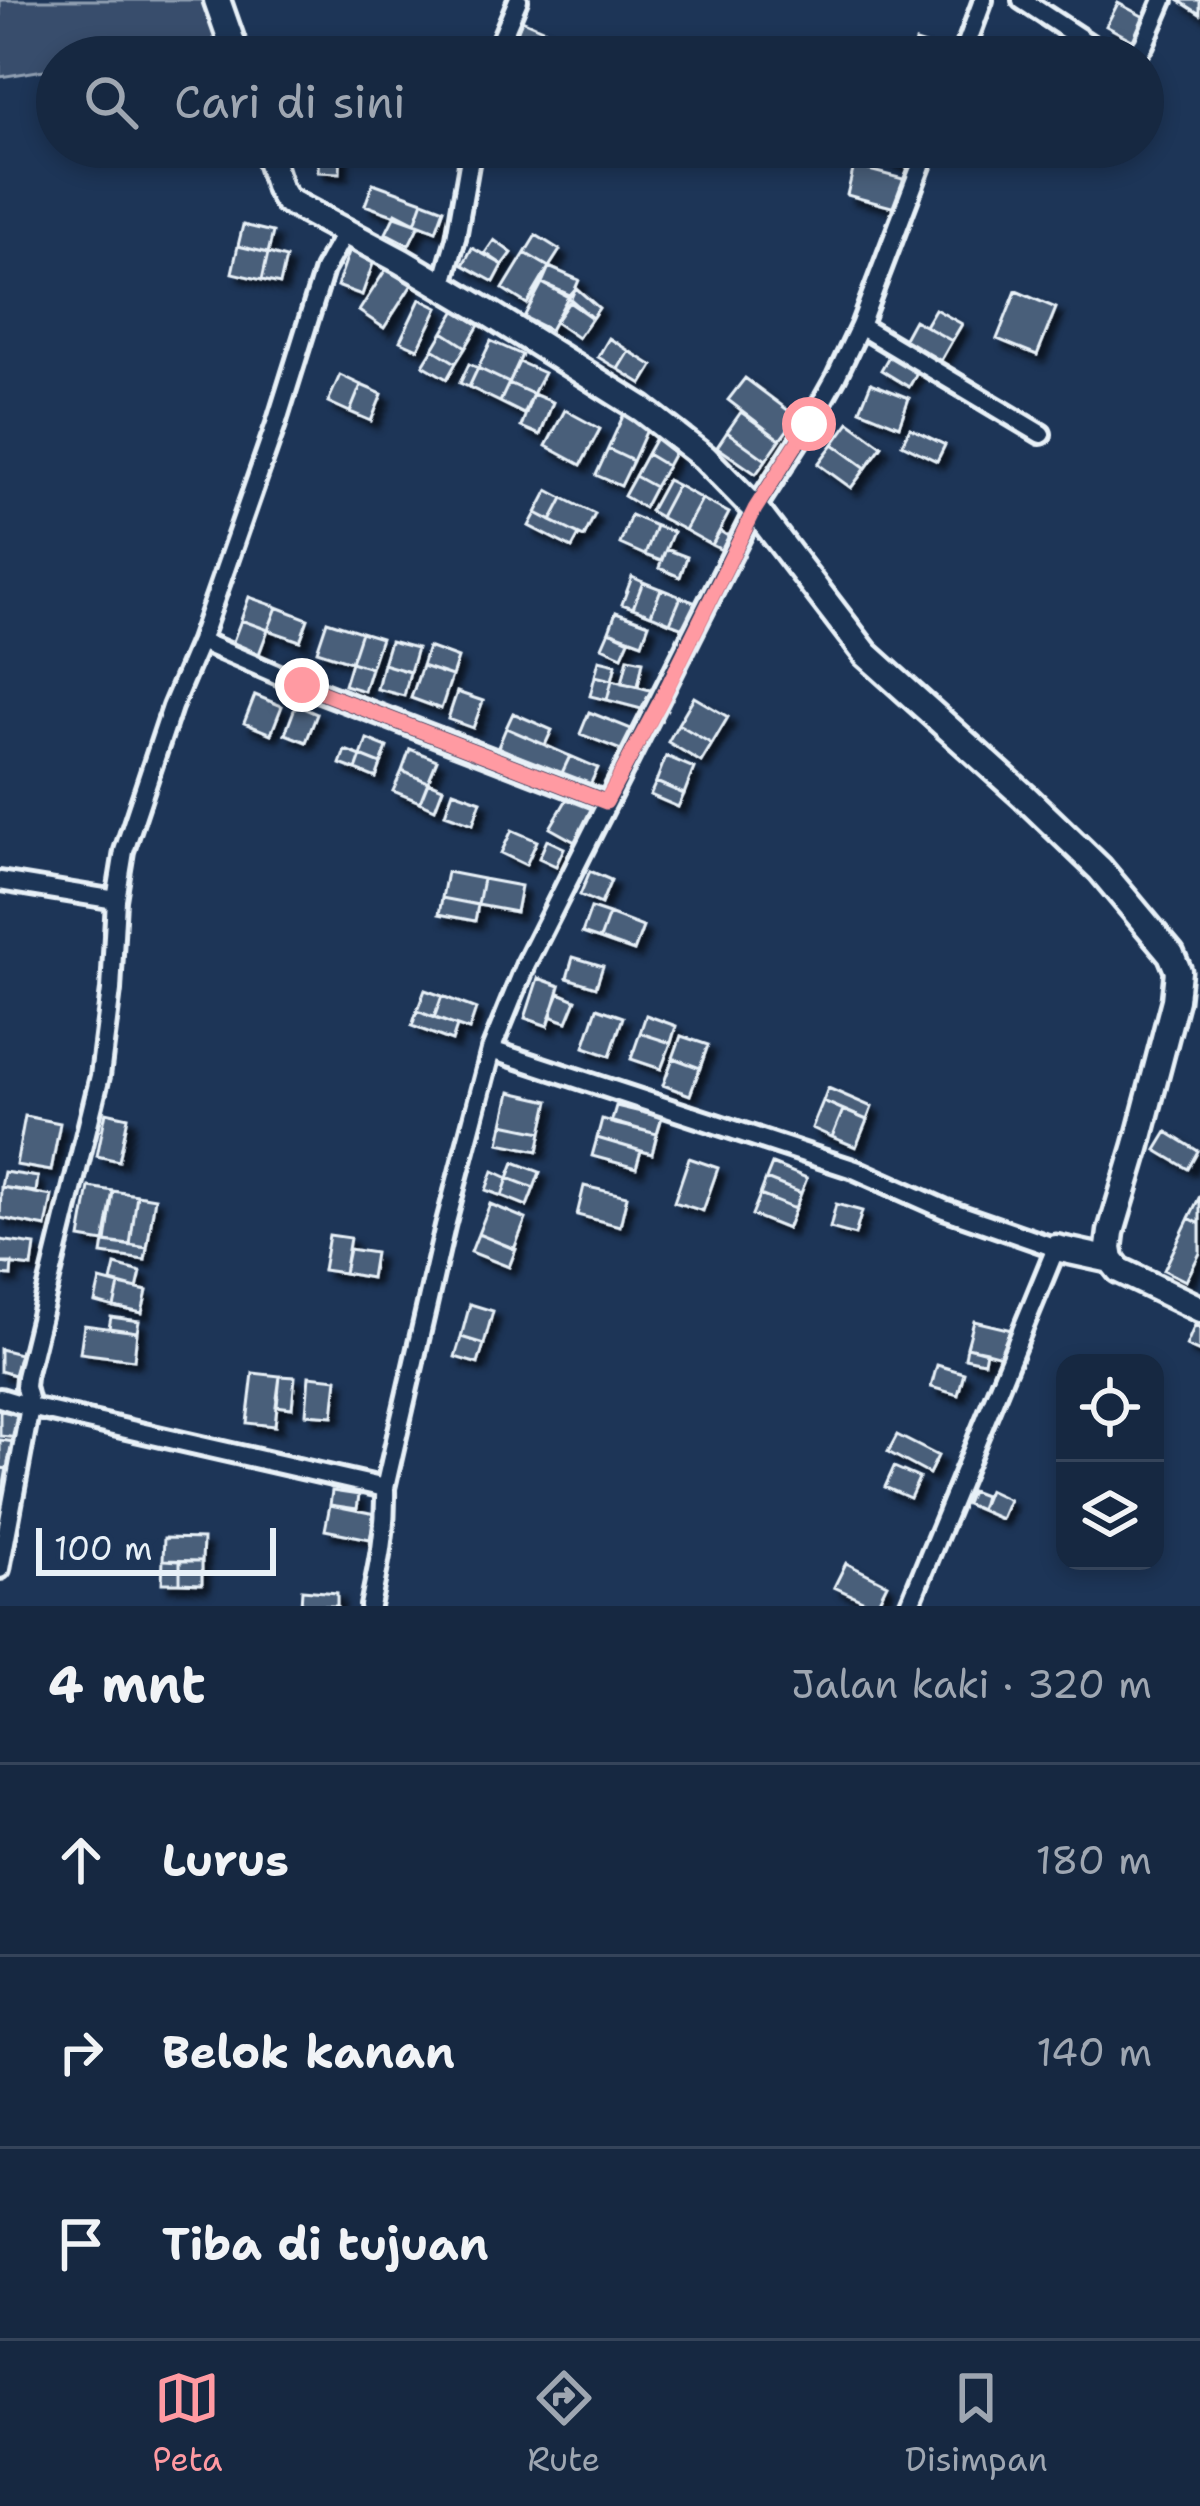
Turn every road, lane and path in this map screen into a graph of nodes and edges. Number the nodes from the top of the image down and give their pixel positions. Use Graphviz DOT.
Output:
graph roads {
  1 [pos="217,0"];
  2 [pos="518,0"];
  3 [pos="983,0"];
  4 [pos="1022,0"];
  5 [pos="1163,0"];
  6 [pos="230,36"];
  7 [pos="503,36"];
  8 [pos="970,36"];
  9 [pos="1077,36"];
  10 [pos="1147,36"];
  11 [pos="273,168"];
  12 [pos="468,168"];
  13 [pos="920,168"];
  14 [pos="345,232"];
  15 [pos="442,287"];
  16 [pos="860,326"];
  17 [pos="1041,434"];
  18 [pos="755,509"];
  19 [pos="200,641"];
  20 [pos="606,802"];
  21 [pos="0,881"];
  22 [pos="116,900"];
  23 [pos="491,1050"];
  24 [pos="1056,1248"];
  25 [pos="1112,1260"];
  26 [pos="1200,1309"];
  27 [pos="0,1397"];
  28 [pos="30,1408"];
  29 [pos="385,1487"];
  30 [pos="0,1569"];
  31 [pos="370,1606"];
  32 [pos="909,1606"];
  1 -- 6 [label="street"];
  2 -- 7 [label="street"];
  3 -- 8 [label="street"];
  4 -- 9 [label="street"];
  5 -- 10 [label="street"];
  11 -- 14 [label="street"];
  12 -- 15 [label="street"];
  13 -- 16 [label="street"];
  14 -- 15 [label="street"];
  14 -- 19 [label="street"];
  15 -- 18 [label="street"];
  16 -- 17 [label="street"];
  16 -- 18 [label="street"];
  18 -- 20 [label="street"];
  18 -- 25 [label="street"];
  19 -- 20 [label="street"];
  19 -- 22 [label="street"];
  20 -- 23 [label="street"];
  21 -- 22 [label="street"];
  22 -- 28 [label="street"];
  23 -- 24 [label="street"];
  23 -- 29 [label="street"];
  24 -- 25 [label="street"];
  24 -- 32 [label="street"];
  25 -- 26 [label="street"];
  27 -- 28 [label="street"];
  28 -- 29 [label="street"];
  28 -- 30 [label="street"];
  29 -- 31 [label="street"];
}
